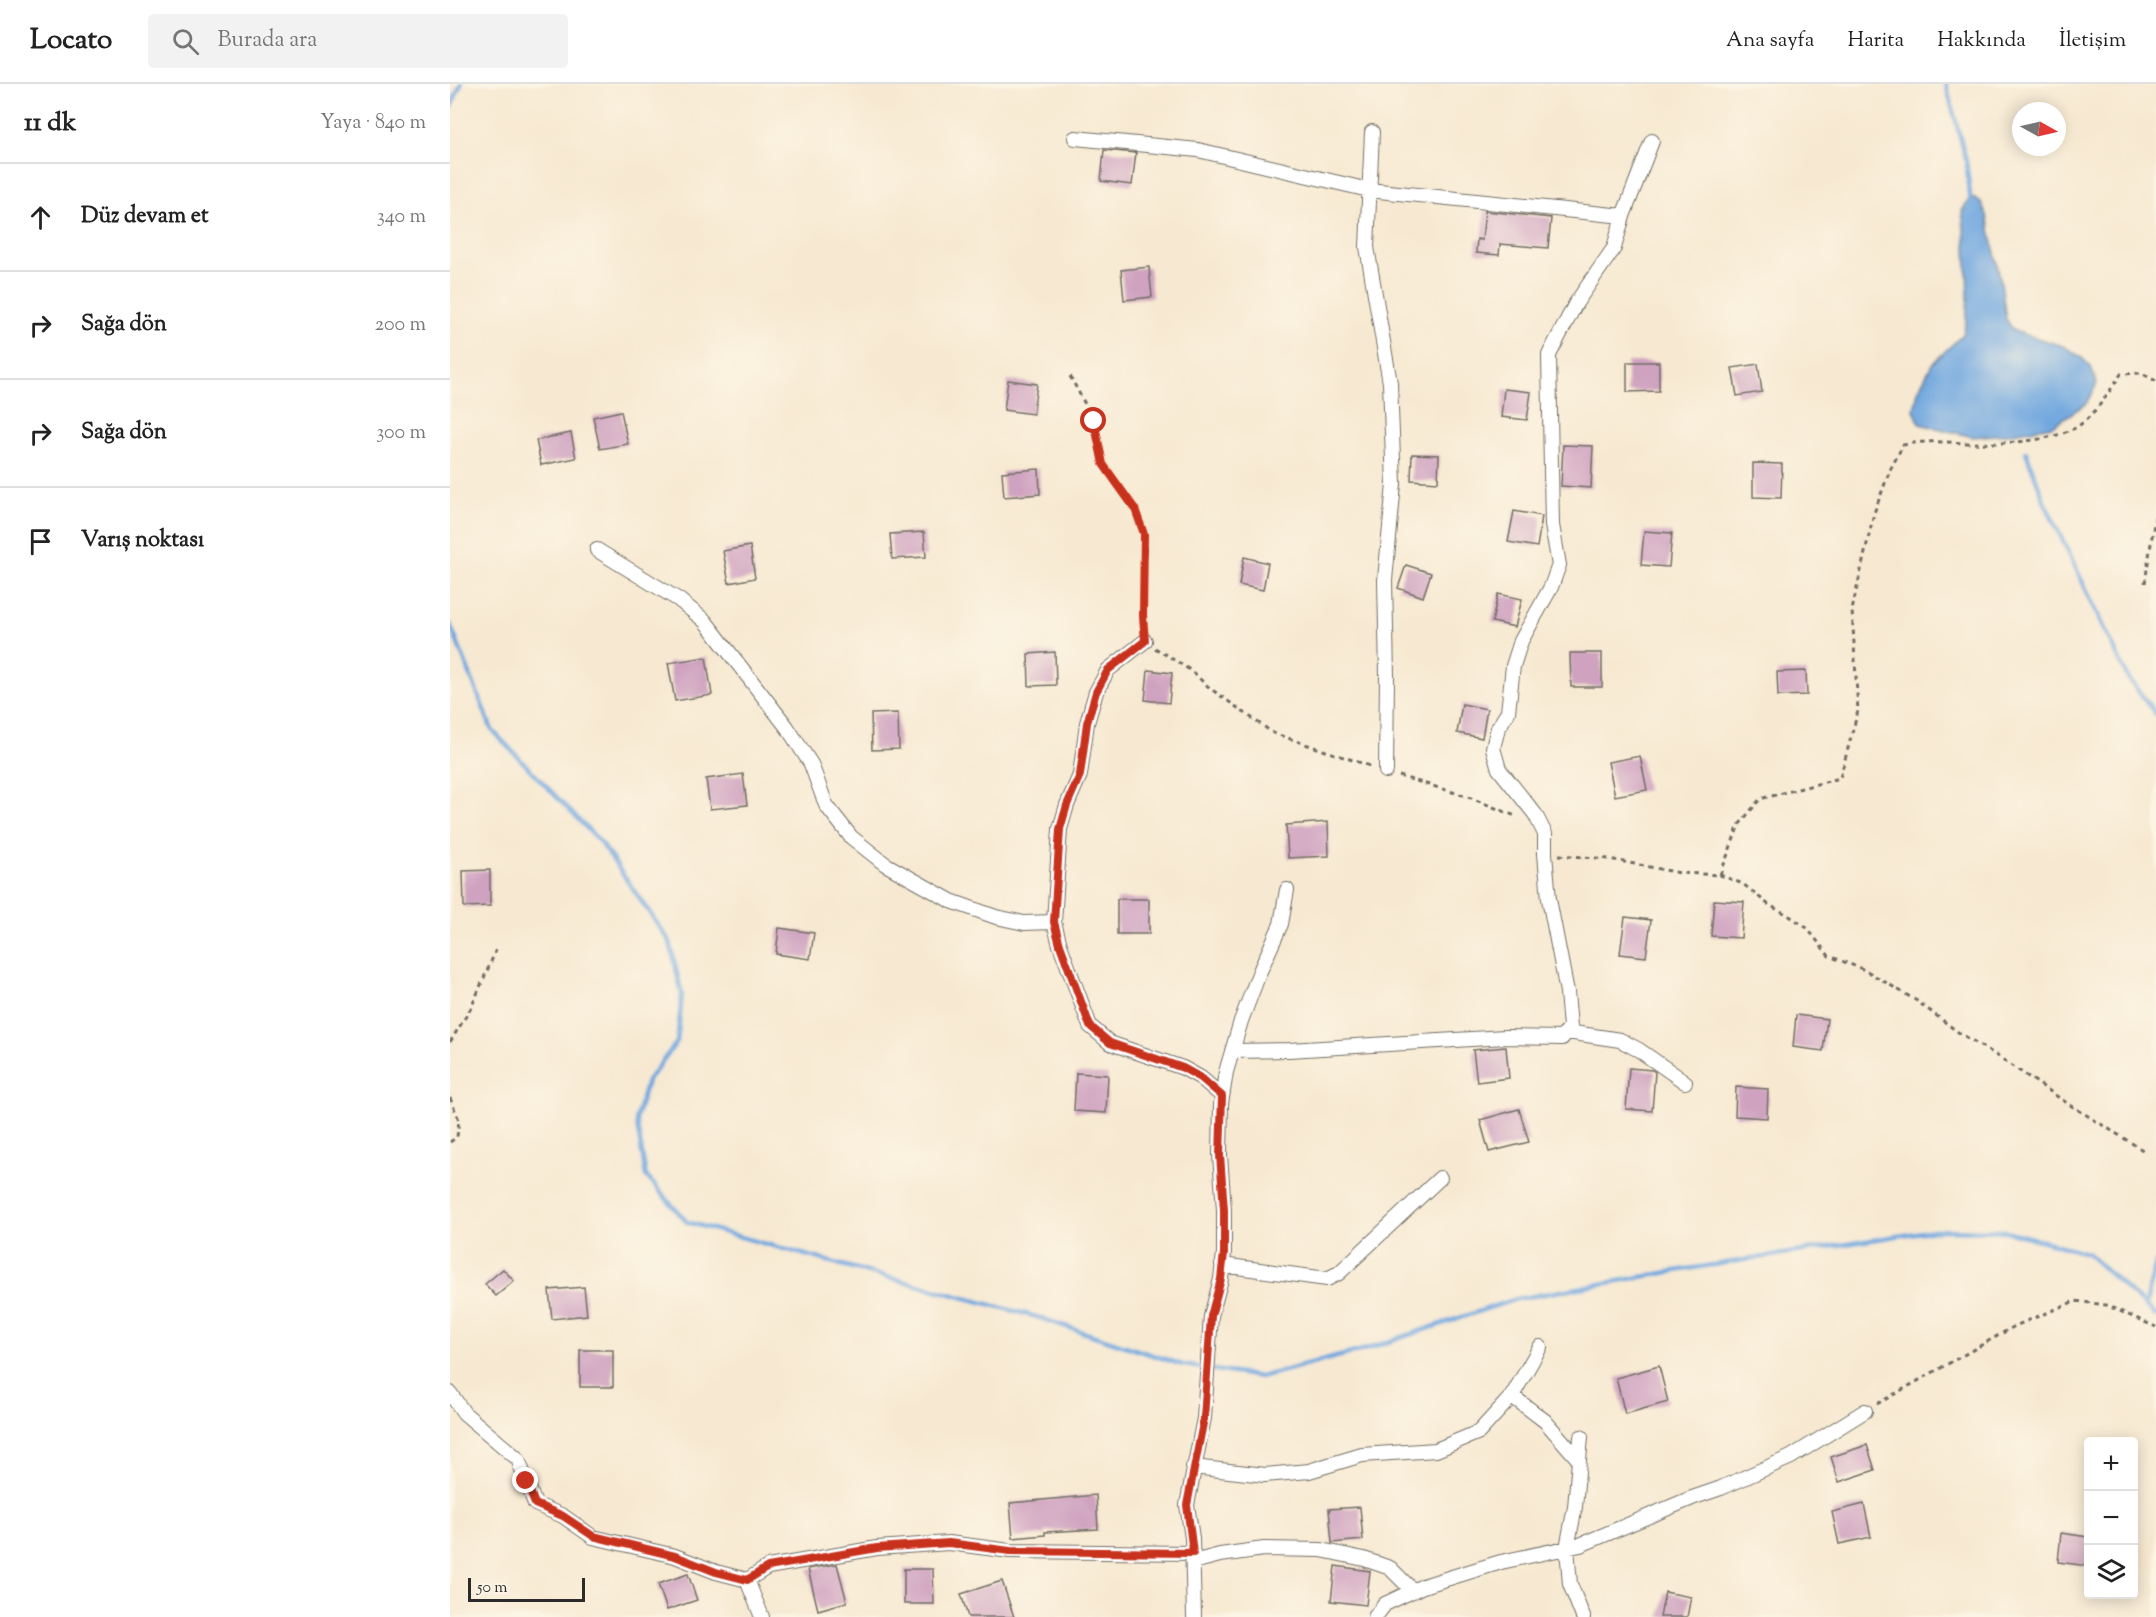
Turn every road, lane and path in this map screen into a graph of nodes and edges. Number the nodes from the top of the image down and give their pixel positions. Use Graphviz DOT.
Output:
graph roads {
  1 [pos="1372,132"];
  2 [pos="1075,138"];
  3 [pos="1652,141"];
  4 [pos="1369,190"];
  5 [pos="1623,216"];
  6 [pos="1070,376"];
  7 [pos="2156,381"];
  8 [pos="2156,510"];
  9 [pos="597,550"];
  10 [pos="2145,583"];
  11 [pos="1145,641"];
  12 [pos="1386,771"];
  13 [pos="1542,827"];
  14 [pos="1545,854"];
  15 [pos="1720,875"];
  16 [pos="1287,890"];
  17 [pos="1054,922"];
  18 [pos="496,950"];
  19 [pos="1567,1032"];
  20 [pos="450,1042"];
  21 [pos="1233,1051"];
  22 [pos="1685,1082"];
  23 [pos="1222,1096"];
  24 [pos="450,1098"];
  25 [pos="450,1142"];
  26 [pos="2146,1152"];
  27 [pos="1440,1178"];
  28 [pos="1222,1265"];
  29 [pos="2156,1327"];
  30 [pos="1540,1347"];
  31 [pos="450,1393"];
  32 [pos="1512,1396"];
  33 [pos="1865,1411"];
  34 [pos="1581,1437"];
  35 [pos="1579,1460"];
  36 [pos="1193,1467"];
  37 [pos="1567,1548"];
  38 [pos="1193,1558"];
  39 [pos="747,1580"];
  40 [pos="1413,1591"];
  41 [pos="762,1617"];
  42 [pos="1194,1617"];
  43 [pos="1375,1617"];
  44 [pos="1584,1617"];
  1 -- 4 [label="street"];
  2 -- 4 [label="street"];
  3 -- 5 [label="street"];
  4 -- 5 [label="street"];
  4 -- 12 [label="street"];
  5 -- 13 [label="street"];
  6 -- 11 [label="path"];
  7 -- 15 [label="path"];
  8 -- 10 [label="path"];
  9 -- 17 [label="street"];
  11 -- 12 [label="path"];
  11 -- 17 [label="street"];
  12 -- 13 [label="path"];
  13 -- 14 [label="street"];
  14 -- 15 [label="path"];
  14 -- 19 [label="street"];
  15 -- 26 [label="path"];
  16 -- 21 [label="street"];
  17 -- 23 [label="street"];
  18 -- 20 [label="path"];
  19 -- 21 [label="street"];
  19 -- 22 [label="street"];
  21 -- 23 [label="street"];
  23 -- 28 [label="street"];
  24 -- 25 [label="path"];
  27 -- 28 [label="street"];
  28 -- 36 [label="street"];
  29 -- 33 [label="path"];
  30 -- 32 [label="street"];
  31 -- 39 [label="street"];
  32 -- 35 [label="street"];
  32 -- 36 [label="street"];
  33 -- 37 [label="street"];
  34 -- 35 [label="street"];
  35 -- 37 [label="street"];
  36 -- 38 [label="street"];
  37 -- 40 [label="street"];
  37 -- 44 [label="street"];
  38 -- 39 [label="street"];
  38 -- 40 [label="street"];
  38 -- 42 [label="street"];
  39 -- 41 [label="street"];
  40 -- 43 [label="street"];
}
